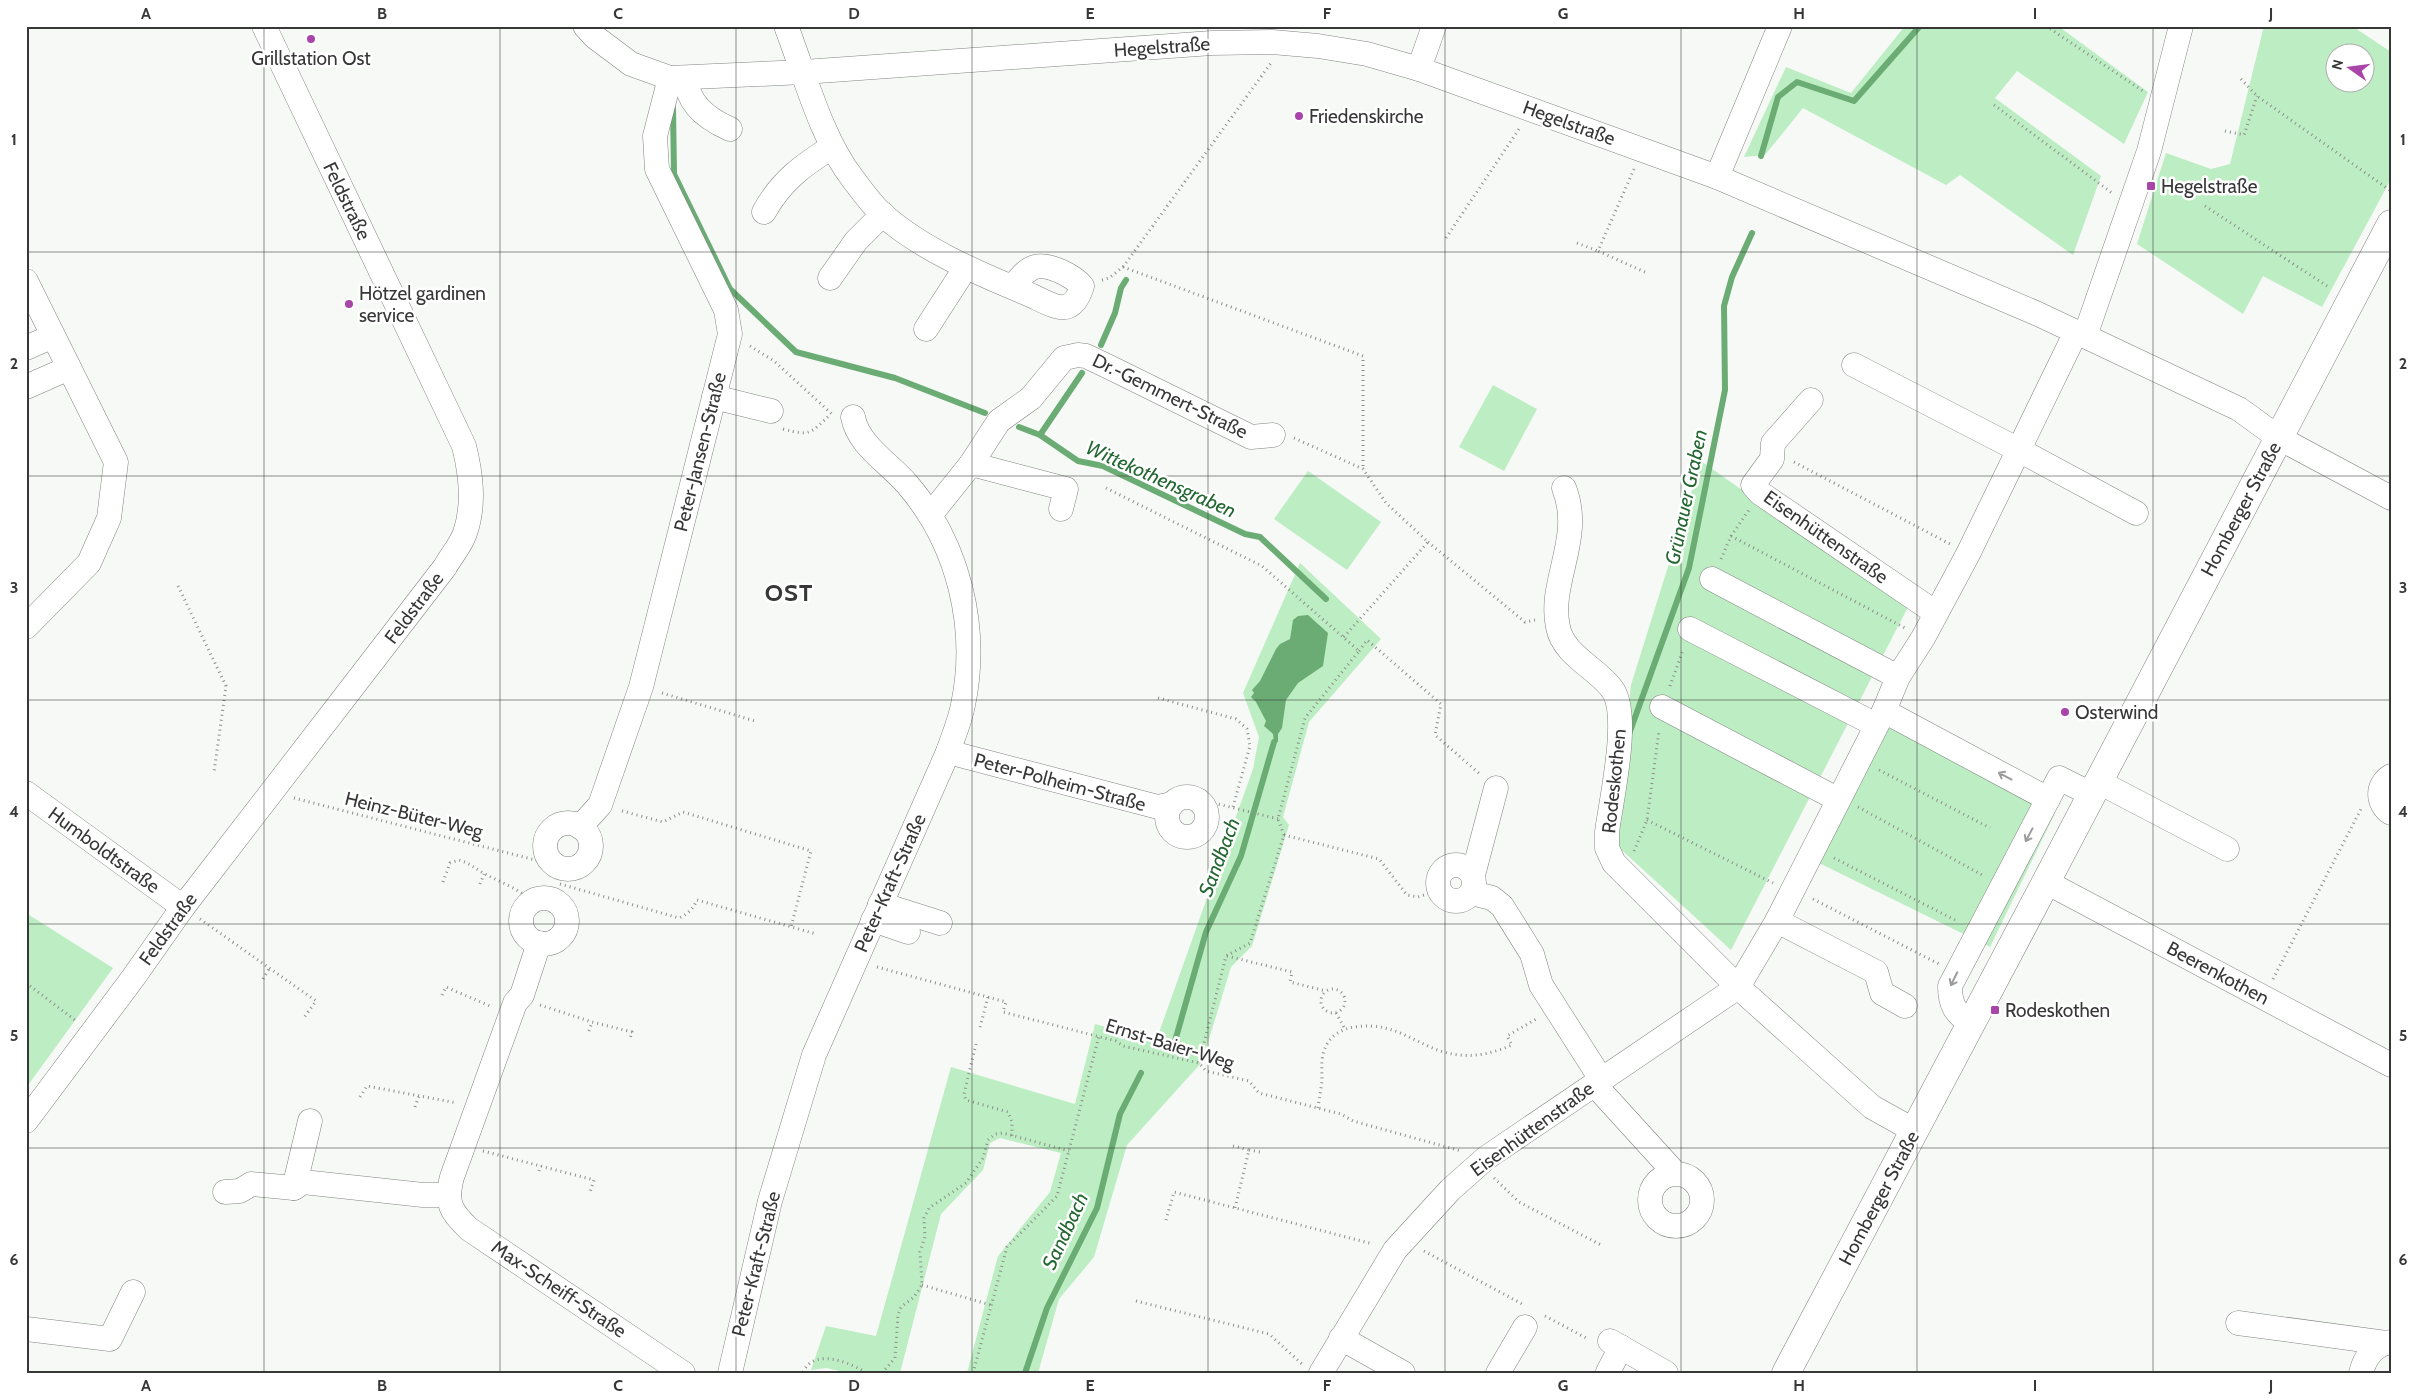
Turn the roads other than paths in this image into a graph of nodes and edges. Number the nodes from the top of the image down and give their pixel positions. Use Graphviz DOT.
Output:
graph roads {
  1 [pos="264,26"];
  2 [pos="585,26"];
  3 [pos="786,26"];
  4 [pos="1434,26"];
  5 [pos="1780,26"];
  6 [pos="2181,26"];
  7 [pos="1294,38"];
  8 [pos="1420,69"];
  9 [pos="804,72"];
  10 [pos="678,78"];
  11 [pos="730,129"];
  12 [pos="832,147"];
  13 [pos="1717,177"];
  14 [pos="764,212"];
  15 [pos="883,214"];
  16 [pos="2391,224"];
  17 [pos="966,267"];
  18 [pos="830,278"];
  19 [pos="26,281"];
  20 [pos="1012,288"];
  21 [pos="926,329"];
  22 [pos="2080,334"];
  23 [pos="53,336"];
  24 [pos="26,348"];
  25 [pos="1854,365"];
  26 [pos="69,368"];
  27 [pos="26,387"];
  28 [pos="714,397"];
  29 [pos="1811,400"];
  30 [pos="771,411"];
  31 [pos="842,416"];
  32 [pos="1273,435"];
  33 [pos="2279,438"];
  34 [pos="2019,450"];
  35 [pos="971,464"];
  36 [pos="1564,488"];
  37 [pos="2391,498"];
  38 [pos="1061,509"];
  39 [pos="2136,513"];
  40 [pos="931,514"];
  41 [pos="1712,579"];
  42 [pos="1936,613"];
  43 [pos="26,627"];
  44 [pos="1690,629"];
  45 [pos="1898,677"];
  46 [pos="1662,707"];
  47 [pos="1880,718"];
  48 [pos="948,752"];
  49 [pos="1496,788"];
  50 [pos="2094,788"];
  51 [pos="26,793"];
  52 [pos="1837,799"];
  53 [pos="2048,799"];
  54 [pos="1172,804"];
  55 [pos="580,827"];
  56 [pos="2227,848"];
  57 [pos="557,879"];
  58 [pos="2046,882"];
  59 [pos="1473,884"];
  60 [pos="183,907"];
  61 [pos="876,912"];
  62 [pos="1777,921"];
  63 [pos="940,923"];
  64 [pos="908,932"];
  65 [pos="539,943"];
  66 [pos="1738,987"];
  67 [pos="1905,1006"];
  68 [pos="1971,1023"];
  69 [pos="2391,1064"];
  70 [pos="1598,1081"];
  71 [pos="310,1121"];
  72 [pos="26,1122"];
  73 [pos="1915,1131"];
  74 [pos="1675,1173"];
  75 [pos="294,1188"];
  76 [pos="225,1192"];
  77 [pos="449,1195"];
  78 [pos="133,1292"];
  79 [pos="1533,1317"];
  80 [pos="2238,1323"];
  81 [pos="26,1329"];
  82 [pos="1340,1338"];
  83 [pos="2388,1342"];
  84 [pos="1651,1369"];
  85 [pos="1313,1370"];
  86 [pos="1608,1372"];
  87 [pos="683,1373"];
  88 [pos="730,1373"];
  89 [pos="1403,1373"];
  90 [pos="1498,1373"];
  91 [pos="1786,1373"];
  92 [pos="2361,1373"];
  1 -- 60 [label="street, Feldstraße"];
  2 -- 10 [label="street"];
  3 -- 9 [label="street"];
  4 -- 8 [label="street"];
  5 -- 13 [label="street"];
  6 -- 22 [label="street, Eisenhüttenstraße"];
  7 -- 8 [label="street, Hegelstraße"];
  7 -- 9 [label="street, Hegelstraße"];
  8 -- 13 [label="street, Hegelstraße"];
  9 -- 10 [label="street"];
  9 -- 12 [label="street"];
  10 -- 11 [label="street"];
  10 -- 28 [label="street, Peter-Jansen-Straße"];
  12 -- 14 [label="street"];
  12 -- 15 [label="street"];
  13 -- 22 [label="street, Hegelstraße"];
  15 -- 17 [label="street"];
  15 -- 18 [label="street"];
  16 -- 33 [label="main road, Homberger Straße"];
  17 -- 20 [label="street"];
  17 -- 21 [label="street"];
  19 -- 23 [label="street"];
  20 -- 20 [label="street"];
  22 -- 33 [label="street, Hegelstraße"];
  22 -- 34 [label="street, Eisenhüttenstraße"];
  23 -- 24 [label="street"];
  23 -- 26 [label="street"];
  25 -- 34 [label="street"];
  26 -- 27 [label="street"];
  26 -- 43 [label="street"];
  28 -- 30 [label="street"];
  28 -- 55 [label="street, Peter-Jansen-Straße"];
  29 -- 42 [label="street, Eisenhüttenstraße"];
  31 -- 40 [label="street, Peter-Kraft-Straße"];
  32 -- 35 [label="street, Dr.-Gemmert-Straße"];
  33 -- 37 [label="street, Hegelstraße"];
  33 -- 50 [label="main road, Homberger Straße"];
  34 -- 39 [label="street"];
  34 -- 42 [label="street, Eisenhüttenstraße"];
  35 -- 38 [label="street"];
  35 -- 40 [label="street, Dr.-Gemmert-Straße"];
  36 -- 66 [label="street, Rodeskothen"];
  40 -- 48 [label="street, Peter-Kraft-Straße"];
  41 -- 45 [label="street"];
  42 -- 45 [label="street, Eisenhüttenstraße"];
  44 -- 47 [label="street"];
  45 -- 47 [label="street, Eisenhüttenstraße"];
  46 -- 52 [label="street"];
  47 -- 52 [label="street, Eisenhüttenstraße"];
  53 -- 47 [label="street, one-way"];
  48 -- 54 [label="street, Peter-Polheim-Straße"];
  48 -- 61 [label="street, Peter-Kraft-Straße"];
  49 -- 59 [label="street"];
  50 -- 53 [label="street"];
  50 -- 56 [label="street"];
  50 -- 58 [label="main road, Homberger Straße"];
  51 -- 60 [label="street, Humboldtstraße"];
  52 -- 62 [label="street, Eisenhüttenstraße"];
  53 -- 68 [label="street, one-way"];
  54 -- 54 [label="street, Peter-Polheim-Straße"];
  55 -- 57 [label="street"];
  55 -- 57 [label="street"];
  57 -- 65 [label="street"];
  57 -- 65 [label="street"];
  58 -- 68 [label="main road, Homberger Straße"];
  58 -- 69 [label="street, Beerenkothen"];
  59 -- 59 [label="street"];
  59 -- 70 [label="street"];
  60 -- 72 [label="street, Feldstraße"];
  61 -- 63 [label="street"];
  61 -- 64 [label="street"];
  61 -- 88 [label="street, Peter-Kraft-Straße"];
  62 -- 66 [label="street, Eisenhüttenstraße"];
  62 -- 67 [label="street"];
  65 -- 77 [label="street"];
  66 -- 70 [label="street, Eisenhüttenstraße"];
  66 -- 73 [label="street, Rodeskothen"];
  68 -- 73 [label="main road, Homberger Straße"];
  70 -- 74 [label="street"];
  70 -- 82 [label="street, Eisenhüttenstraße"];
  71 -- 75 [label="street"];
  73 -- 91 [label="main road, Homberger Straße"];
  75 -- 76 [label="street"];
  75 -- 77 [label="street"];
  77 -- 87 [label="street, Max-Scheiff-Straße"];
  78 -- 81 [label="street"];
  79 -- 90 [label="street"];
  80 -- 83 [label="street"];
  82 -- 85 [label="street, Eisenhüttenstraße"];
  82 -- 89 [label="street"];
  83 -- 92 [label="street"];
  84 -- 86 [label="street"];
}
